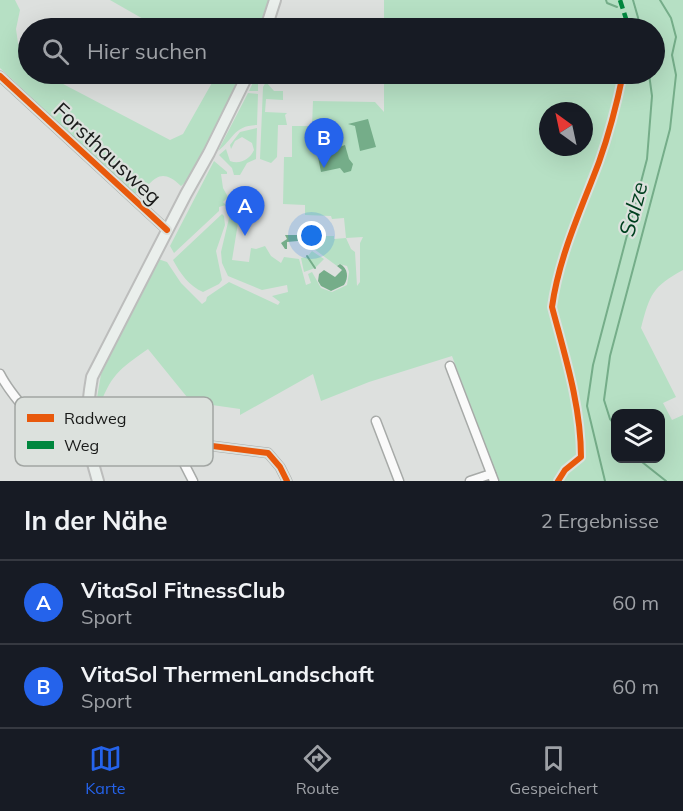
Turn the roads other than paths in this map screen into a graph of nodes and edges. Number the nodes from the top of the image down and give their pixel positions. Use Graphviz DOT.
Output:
graph roads {
  1 [pos="275,0"];
  2 [pos="269,18"];
  3 [pos="0,76"];
  4 [pos="243,84"];
  5 [pos="167,230"];
  6 [pos="450,366"];
  7 [pos="0,374"];
  8 [pos="18,397"];
  9 [pos="89,397"];
  10 [pos="376,421"];
  11 [pos="213,446"];
  12 [pos="94,466"];
  13 [pos="185,466"];
  14 [pos="493,477"];
  15 [pos="98,481"];
  16 [pos="193,481"];
  17 [pos="287,481"];
  18 [pos="399,481"];
  19 [pos="470,481"];
  1 -- 2 [label="main road"];
  3 -- 5 [label="street, Forsthausweg"];
  4 -- 5 [label="main road"];
  5 -- 9 [label="main road"];
  6 -- 14 [label="street"];
  7 -- 8 [label="street"];
  10 -- 18 [label="street"];
  11 -- 17 [label="street"];
  12 -- 15 [label="main road"];
  13 -- 16 [label="street"];
  14 -- 19 [label="street"];
}
